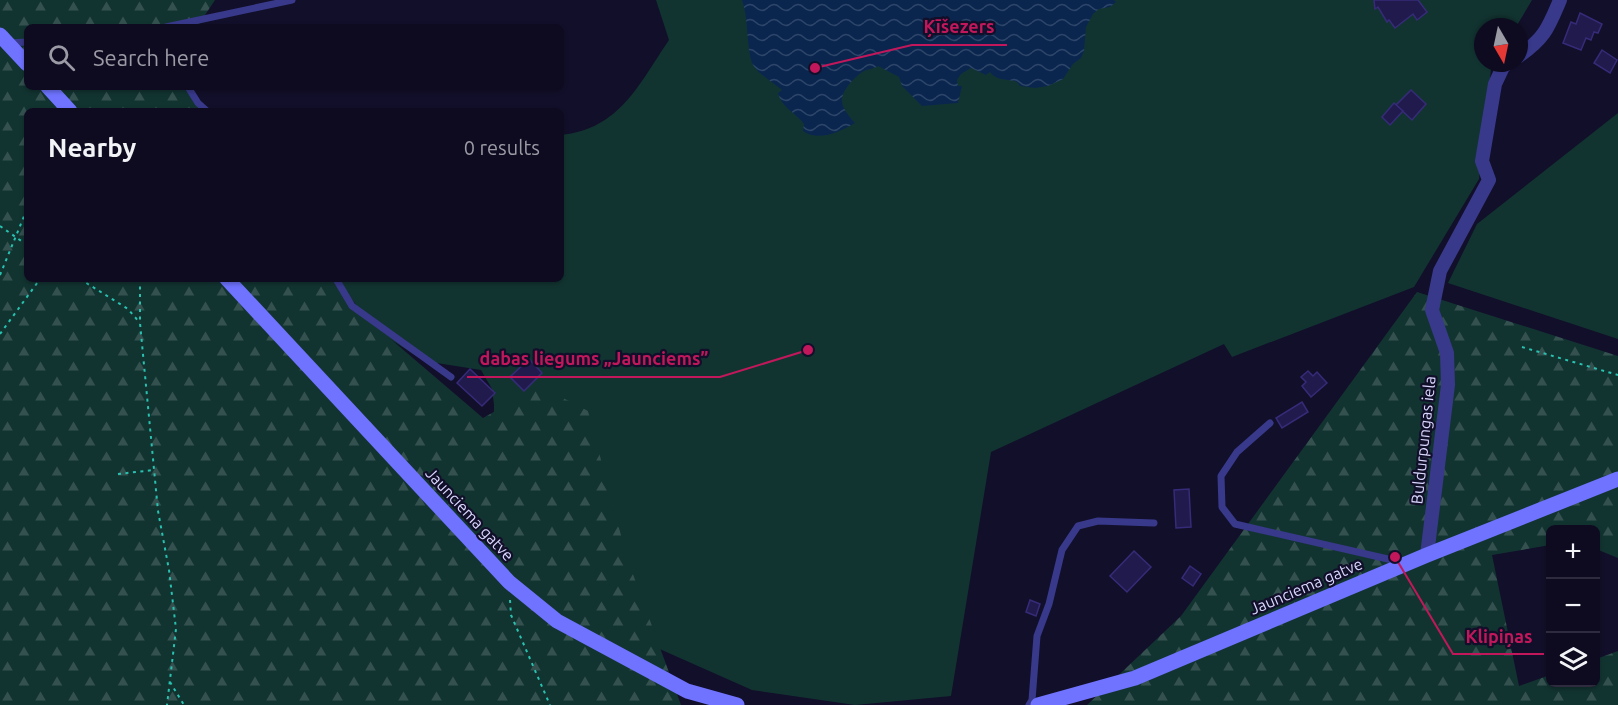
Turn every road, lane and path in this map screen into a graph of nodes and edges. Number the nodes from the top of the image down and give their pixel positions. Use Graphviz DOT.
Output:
graph roads {
  1 [pos="292,0"];
  2 [pos="1560,0"];
  3 [pos="180,24"];
  4 [pos="4,39"];
  5 [pos="24,42"];
  6 [pos="1528,50"];
  7 [pos="24,61"];
  8 [pos="1501,72"];
  9 [pos="51,90"];
  10 [pos="190,90"];
  11 [pos="67,108"];
  12 [pos="204,108"];
  13 [pos="24,216"];
  14 [pos="0,226"];
  15 [pos="15,237"];
  16 [pos="24,243"];
  17 [pos="0,275"];
  18 [pos="38,282"];
  19 [pos="85,282"];
  20 [pos="140,282"];
  21 [pos="229,282"];
  22 [pos="338,282"];
  23 [pos="140,323"];
  24 [pos="0,334"];
  25 [pos="1522,347"];
  26 [pos="1618,375"];
  27 [pos="451,377"];
  28 [pos="1270,423"];
  29 [pos="154,470"];
  30 [pos="118,474"];
  31 [pos="1618,479"];
  32 [pos="1154,523"];
  33 [pos="1427,555"];
  34 [pos="1406,564"];
  35 [pos="509,582"];
  36 [pos="170,682"];
  37 [pos="167,705"];
  38 [pos="184,705"];
  39 [pos="550,705"];
  40 [pos="737,705"];
  41 [pos="1029,705"];
  42 [pos="1038,705"];
  1 -- 3 [label="lane"];
  2 -- 6 [label="street"];
  4 -- 5 [label="lane"];
  4 -- 7 [label="main road"];
  8 -- 33 [label="street, Buldurpungas iela"];
  9 -- 11 [label="main road"];
  10 -- 12 [label="lane"];
  13 -- 15 [label="path"];
  14 -- 15 [label="path"];
  15 -- 16 [label="path"];
  15 -- 17 [label="path"];
  18 -- 24 [label="path"];
  19 -- 23 [label="path"];
  20 -- 23 [label="path"];
  21 -- 35 [label="main road, Jaunciema gatve"];
  22 -- 27 [label="lane"];
  23 -- 29 [label="path"];
  25 -- 26 [label="path"];
  28 -- 34 [label="lane"];
  29 -- 30 [label="path"];
  29 -- 36 [label="path"];
  31 -- 33 [label="main road, Jaunciema gatve"];
  32 -- 41 [label="lane"];
  33 -- 34 [label="main road, Jaunciema gatve"];
  34 -- 42 [label="main road, Jaunciema gatve"];
  35 -- 39 [label="path"];
  35 -- 40 [label="main road, Jaunciema gatve"];
  36 -- 37 [label="path"];
  36 -- 38 [label="path"];
}
